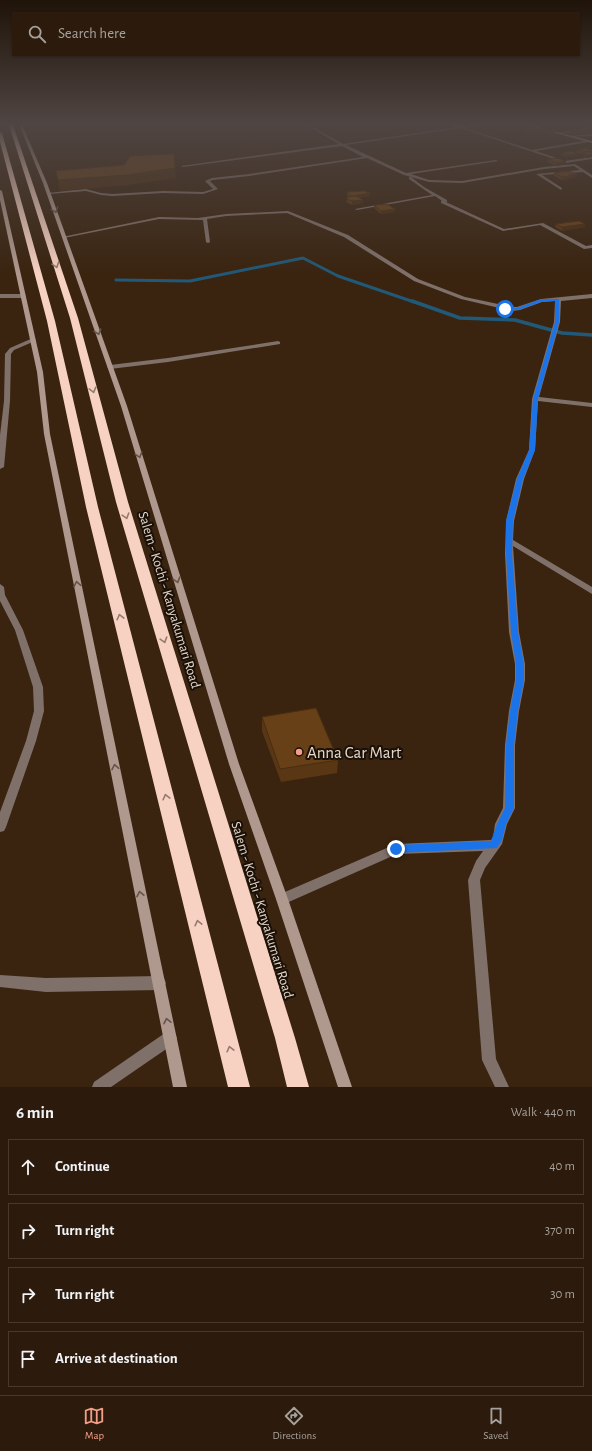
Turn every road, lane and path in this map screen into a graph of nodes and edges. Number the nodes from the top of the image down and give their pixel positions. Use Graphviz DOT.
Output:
graph roads {
  1 [pos="11,173"];
  2 [pos="27,173"];
  3 [pos="40,173"];
  4 [pos="264,173"];
  5 [pos="402,173"];
  6 [pos="413,173"];
  7 [pos="517,173"];
  8 [pos="558,173"];
  9 [pos="405,174"];
  10 [pos="561,190"];
  11 [pos="0,191"];
  12 [pos="49,193"];
  13 [pos="436,195"];
  14 [pos="357,209"];
  15 [pos="205,218"];
  16 [pos="64,237"];
  17 [pos="208,242"];
  18 [pos="592,246"];
  19 [pos="0,296"];
  20 [pos="23,296"];
  21 [pos="592,296"];
  22 [pos="558,300"];
  23 [pos="33,340"];
  24 [pos="278,343"];
  25 [pos="8,362"];
  26 [pos="0,364"];
  27 [pos="110,367"];
  28 [pos="536,399"];
  29 [pos="592,405"];
  30 [pos="0,467"];
  31 [pos="510,541"];
  32 [pos="0,587"];
  33 [pos="592,591"];
  34 [pos="0,827"];
  35 [pos="494,845"];
  36 [pos="282,899"];
  37 [pos="0,981"];
  38 [pos="159,983"];
  39 [pos="170,1038"];
  40 [pos="99,1087"];
  41 [pos="180,1087"];
  42 [pos="239,1087"];
  43 [pos="298,1087"];
  44 [pos="345,1087"];
  45 [pos="502,1087"];
  42 -- 1 [label="highway, one-way"];
  2 -- 43 [label="highway, Salem - Kochi - Kanyakumari Road, one-way"];
  3 -- 12 [label="street"];
  4 -- 12 [label="street"];
  5 -- 9 [label="street"];
  6 -- 9 [label="street"];
  7 -- 9 [label="street"];
  8 -- 10 [label="street"];
  9 -- 13 [label="street"];
  11 -- 20 [label="street"];
  12 -- 16 [label="street, one-way"];
  13 -- 14 [label="street"];
  13 -- 18 [label="street"];
  15 -- 16 [label="street"];
  15 -- 17 [label="street"];
  15 -- 22 [label="street"];
  16 -- 27 [label="street, one-way"];
  19 -- 20 [label="street"];
  20 -- 23 [label="street"];
  21 -- 22 [label="street"];
  22 -- 28 [label="street"];
  23 -- 25 [label="street"];
  38 -- 23 [label="street, one-way"];
  24 -- 27 [label="street"];
  25 -- 26 [label="street"];
  25 -- 30 [label="street"];
  27 -- 36 [label="street, one-way"];
  28 -- 29 [label="street"];
  28 -- 31 [label="street"];
  31 -- 33 [label="street"];
  31 -- 35 [label="street"];
  32 -- 34 [label="street"];
  35 -- 36 [label="street"];
  35 -- 45 [label="street"];
  36 -- 44 [label="street"];
  37 -- 38 [label="street"];
  39 -- 38 [label="street, one-way"];
  39 -- 40 [label="street"];
  39 -- 41 [label="street"];
}
